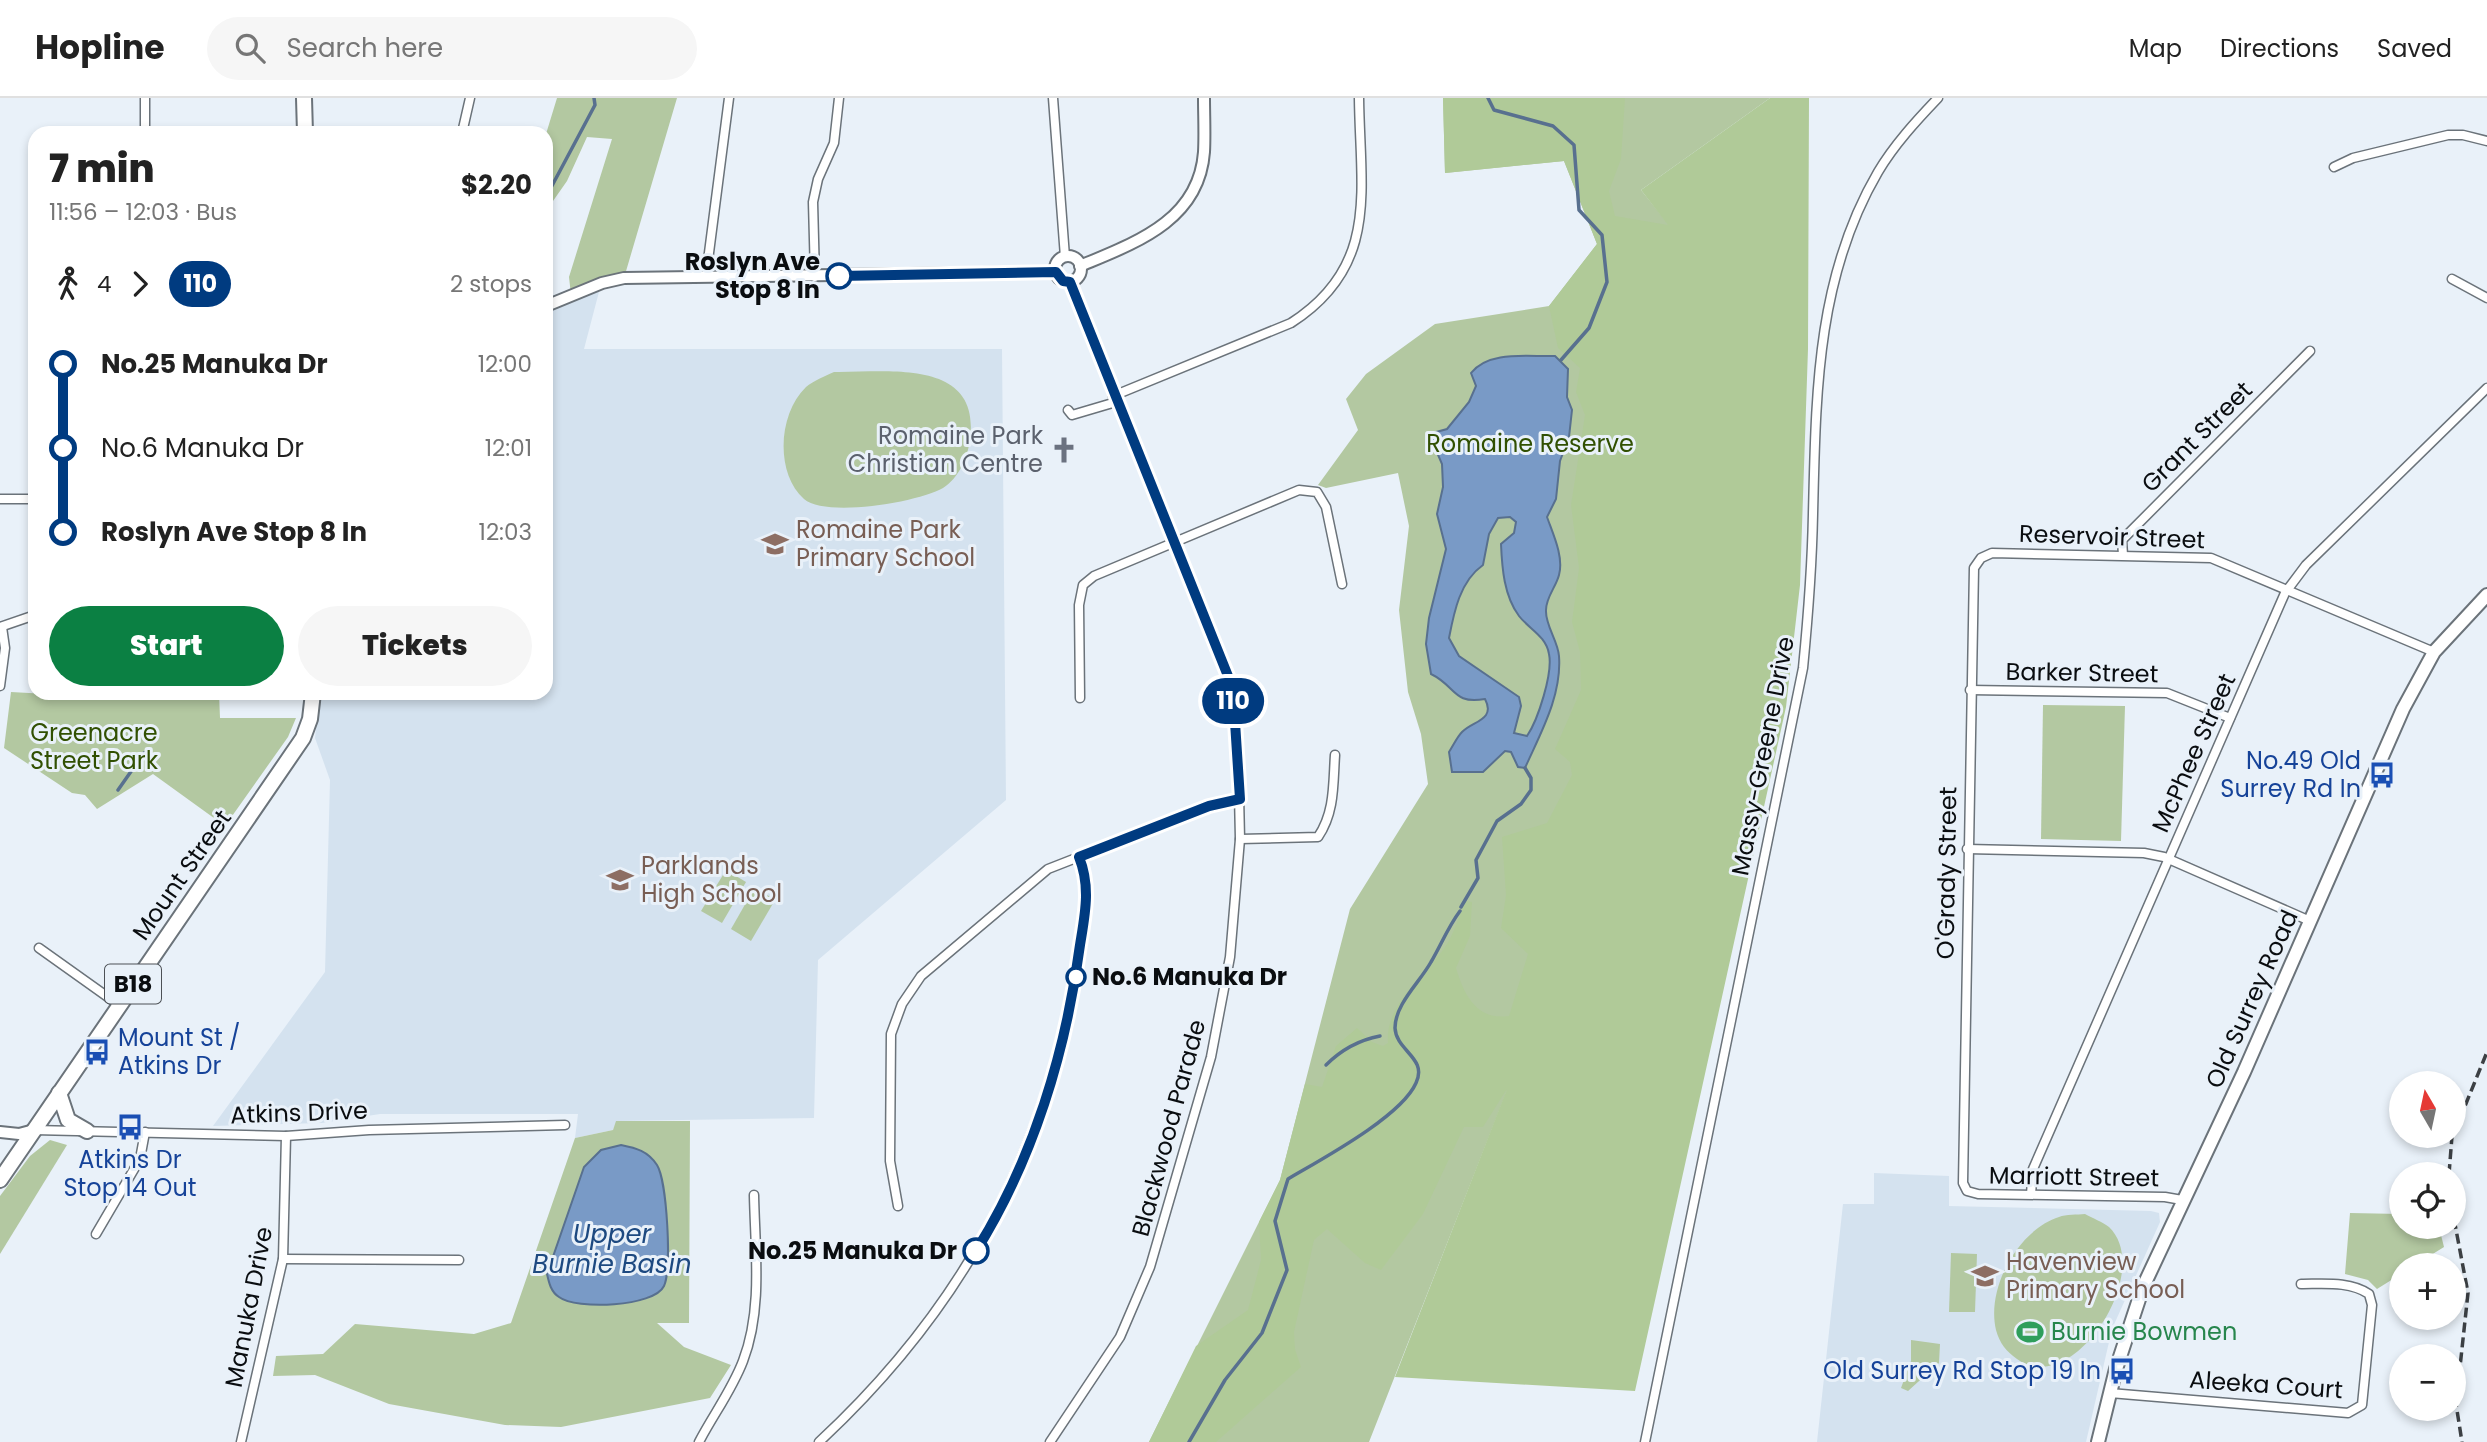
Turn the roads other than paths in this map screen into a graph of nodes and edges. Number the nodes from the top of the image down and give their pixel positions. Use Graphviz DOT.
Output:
graph roads {
  1 [pos="145,98"];
  2 [pos="304,98"];
  3 [pos="470,98"];
  4 [pos="729,98"];
  5 [pos="839,98"];
  6 [pos="1053,98"];
  7 [pos="1204,98"];
  8 [pos="1359,98"];
  9 [pos="1938,98"];
  10 [pos="145,126"];
  11 [pos="305,126"];
  12 [pos="464,126"];
  13 [pos="2487,141"];
  14 [pos="2334,167"];
  15 [pos="1065,257"];
  16 [pos="1080,266"];
  17 [pos="1056,272"];
  18 [pos="706,276"];
  19 [pos="815,277"];
  20 [pos="2452,279"];
  21 [pos="1070,282"];
  22 [pos="2487,298"];
  23 [pos="553,303"];
  24 [pos="2310,351"];
  25 [pos="2487,388"];
  26 [pos="1115,399"];
  27 [pos="1068,410"];
  28 [pos="0,499"];
  29 [pos="28,499"];
  30 [pos="1175,541"];
  31 [pos="2123,555"];
  32 [pos="1981,558"];
  33 [pos="1342,584"];
  34 [pos="2287,589"];
  35 [pos="2487,595"];
  36 [pos="28,617"];
  37 [pos="1,627"];
  38 [pos="2434,652"];
  39 [pos="0,686"];
  40 [pos="1970,690"];
  41 [pos="1080,698"];
  42 [pos="312,700"];
  43 [pos="2230,718"];
  44 [pos="1335,755"];
  45 [pos="1240,799"];
  46 [pos="1241,839"];
  47 [pos="1967,849"];
  48 [pos="1079,857"];
  49 [pos="2168,858"];
  50 [pos="2310,920"];
  51 [pos="39,948"];
  52 [pos="119,1004"];
  53 [pos="59,1093"];
  54 [pos="565,1125"];
  55 [pos="34,1130"];
  56 [pos="87,1131"];
  57 [pos="0,1132"];
  58 [pos="145,1132"];
  59 [pos="286,1136"];
  60 [pos="0,1180"];
  61 [pos="1967,1191"];
  62 [pos="2031,1194"];
  63 [pos="754,1195"];
  64 [pos="2182,1200"];
  65 [pos="898,1206"];
  66 [pos="96,1234"];
  67 [pos="283,1259"];
  68 [pos="459,1260"];
  69 [pos="2301,1284"];
  70 [pos="2110,1393"];
  71 [pos="241,1442"];
  72 [pos="699,1442"];
  73 [pos="819,1442"];
  74 [pos="1050,1442"];
  75 [pos="1645,1442"];
  76 [pos="2098,1442"];
  1 -- 10 [label="street"];
  2 -- 11 [label="highway"];
  3 -- 12 [label="street"];
  4 -- 18 [label="street"];
  5 -- 19 [label="street"];
  6 -- 15 [label="street"];
  7 -- 16 [label="street"];
  8 -- 26 [label="street"];
  9 -- 75 [label="street, Massy-Greene Drive"];
  13 -- 14 [label="street"];
  15 -- 16 [label="street"];
  15 -- 17 [label="street"];
  16 -- 21 [label="street"];
  17 -- 19 [label="street"];
  17 -- 21 [label="street"];
  18 -- 19 [label="street"];
  18 -- 23 [label="street"];
  20 -- 22 [label="street"];
  21 -- 26 [label="street, Blackwood Parade"];
  24 -- 31 [label="street, Grant Street"];
  25 -- 34 [label="street, McPhee Street"];
  26 -- 27 [label="street"];
  26 -- 30 [label="street, Blackwood Parade"];
  28 -- 29 [label="street"];
  30 -- 33 [label="street"];
  30 -- 41 [label="street"];
  30 -- 45 [label="street, Blackwood Parade"];
  31 -- 32 [label="street, Reservoir Street"];
  31 -- 34 [label="street, Reservoir Street"];
  32 -- 40 [label="street, O'Grady Street"];
  34 -- 38 [label="street, Reservoir Street"];
  34 -- 43 [label="street, McPhee Street"];
  35 -- 38 [label="main road, Old Surrey Road"];
  36 -- 37 [label="street"];
  37 -- 39 [label="street"];
  38 -- 50 [label="main road, Old Surrey Road"];
  40 -- 43 [label="street, Barker Street"];
  40 -- 47 [label="street, O'Grady Street"];
  42 -- 52 [label="highway, Mount Street / B18"];
  43 -- 49 [label="street, McPhee Street"];
  44 -- 46 [label="street"];
  45 -- 46 [label="street, Blackwood Parade"];
  45 -- 48 [label="street"];
  46 -- 74 [label="street, Blackwood Parade"];
  47 -- 49 [label="street"];
  47 -- 61 [label="street, O'Grady Street"];
  48 -- 65 [label="street"];
  48 -- 73 [label="street"];
  49 -- 50 [label="street"];
  49 -- 62 [label="street, McPhee Street"];
  50 -- 64 [label="main road, Old Surrey Road"];
  51 -- 52 [label="street"];
  52 -- 53 [label="highway, Mount Street / B18"];
  53 -- 55 [label="highway, Mount Street / B18"];
  53 -- 56 [label="highway"];
  54 -- 59 [label="street, Atkins Drive"];
  55 -- 56 [label="street, Atkins Drive"];
  55 -- 57 [label="street"];
  55 -- 60 [label="highway, Mount Street / B18"];
  56 -- 58 [label="street, Atkins Drive"];
  58 -- 59 [label="street, Atkins Drive"];
  58 -- 66 [label="street"];
  59 -- 67 [label="street, Manuka Drive"];
  61 -- 62 [label="street, Marriott Street"];
  62 -- 64 [label="street, Marriott Street"];
  63 -- 72 [label="street"];
  64 -- 70 [label="main road, Old Surrey Road"];
  67 -- 68 [label="street"];
  67 -- 71 [label="street, Manuka Drive"];
  69 -- 70 [label="street, Aleeka Court"];
  70 -- 76 [label="main road, Old Surrey Road"];
}
